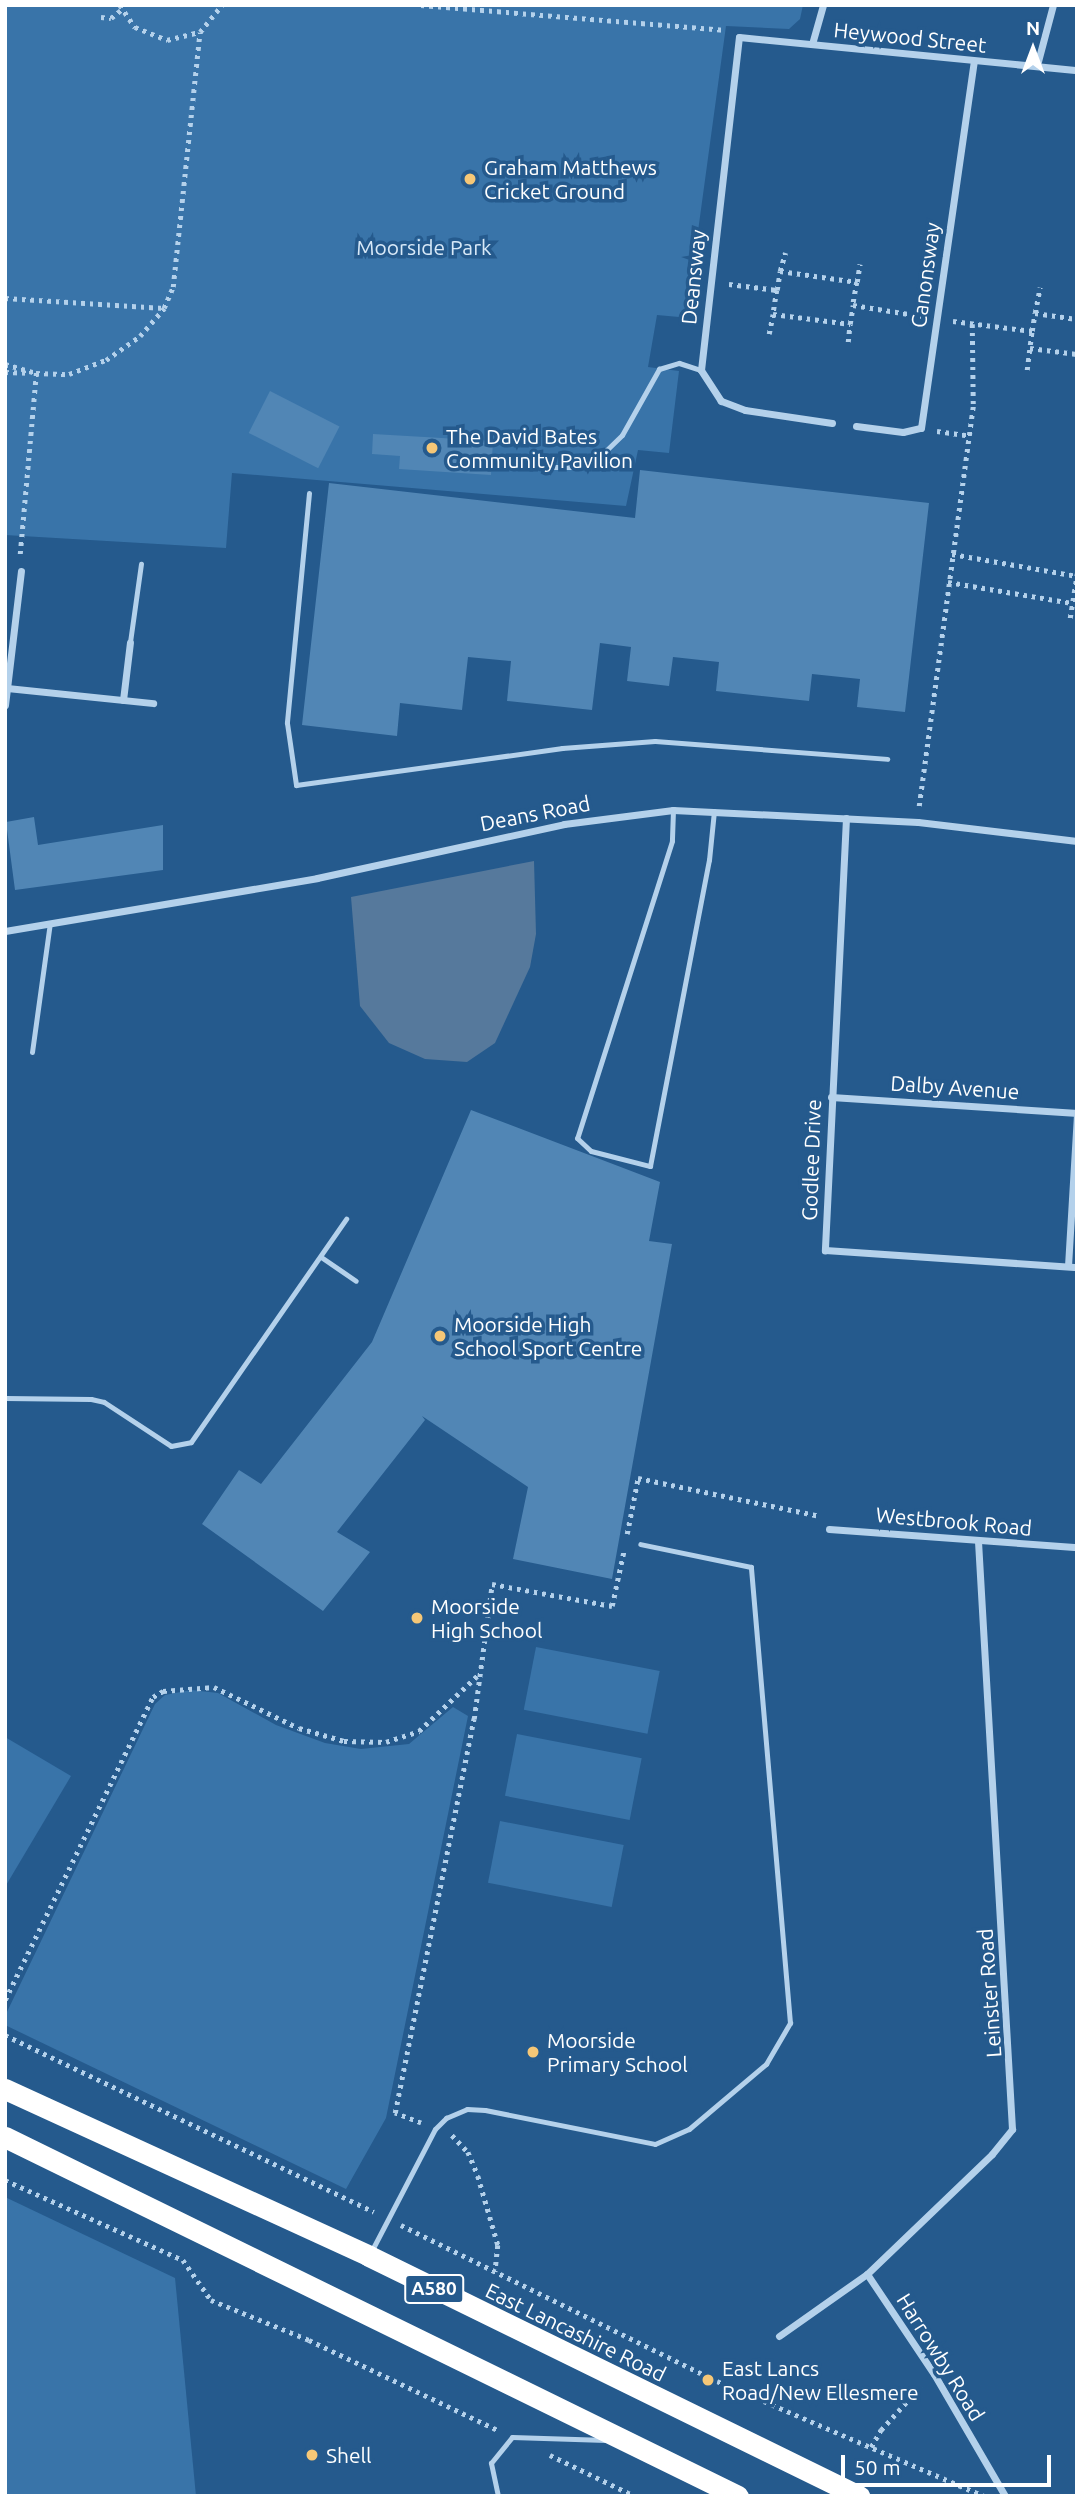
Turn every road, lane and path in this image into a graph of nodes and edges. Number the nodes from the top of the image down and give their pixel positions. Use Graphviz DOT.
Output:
graph roads {
  1 [pos="222,5"];
  2 [pos="421,5"];
  3 [pos="823,5"];
  4 [pos="1053,5"];
  5 [pos="121,7"];
  6 [pos="101,17"];
  7 [pos="200,32"];
  8 [pos="739,37"];
  9 [pos="812,44"];
  10 [pos="974,62"];
  11 [pos="1037,65"];
  12 [pos="1077,70"];
  13 [pos="785,253"];
  14 [pos="860,264"];
  15 [pos="780,271"];
  16 [pos="710,281"];
  17 [pos="857,282"];
  18 [pos="1040,287"];
  19 [pos="777,290"];
  20 [pos="5,298"];
  21 [pos="853,305"];
  22 [pos="164,308"];
  23 [pos="1035,313"];
  24 [pos="773,314"];
  25 [pos="936,319"];
  26 [pos="1077,319"];
  27 [pos="850,324"];
  28 [pos="972,324"];
  29 [pos="1032,331"];
  30 [pos="769,334"];
  31 [pos="848,342"];
  32 [pos="1030,348"];
  33 [pos="1077,354"];
  34 [pos="5,364"];
  35 [pos="701,370"];
  36 [pos="1027,370"];
  37 [pos="5,372"];
  38 [pos="36,373"];
  39 [pos="832,423"];
  40 [pos="856,426"];
  41 [pos="921,428"];
  42 [pos="967,435"];
  43 [pos="544,467"];
  44 [pos="309,493"];
  45 [pos="952,555"];
  46 [pos="141,564"];
  47 [pos="22,571"];
  48 [pos="1077,574"];
  49 [pos="948,582"];
  50 [pos="1076,589"];
  51 [pos="1072,603"];
  52 [pos="1070,618"];
  53 [pos="130,642"];
  54 [pos="7,688"];
  55 [pos="123,700"];
  56 [pos="153,704"];
  57 [pos="5,705"];
  58 [pos="887,759"];
  59 [pos="673,810"];
  60 [pos="714,811"];
  61 [pos="846,818"];
  62 [pos="918,822"];
  63 [pos="1077,841"];
  64 [pos="50,923"];
  65 [pos="6,931"];
  66 [pos="32,1052"];
  67 [pos="831,1097"];
  68 [pos="1077,1113"];
  69 [pos="346,1219"];
  70 [pos="320,1257"];
  71 [pos="1068,1266"];
  72 [pos="1077,1267"];
  73 [pos="356,1281"];
  74 [pos="5,1398"];
  75 [pos="829,1529"];
  76 [pos="978,1542"];
  77 [pos="640,1544"];
  78 [pos="1077,1547"];
  79 [pos="492,1584"];
  80 [pos="477,1676"];
  81 [pos="5,2000"];
  82 [pos="5,2035"];
  83 [pos="5,2089"];
  84 [pos="435,2129"];
  85 [pos="5,2137"];
  86 [pos="5,2180"];
  87 [pos="387,2219"];
  88 [pos="369,2256"];
  89 [pos="495,2272"];
  90 [pos="867,2274"];
  91 [pos="779,2336"];
  92 [pos="934,2374"];
  93 [pos="512,2437"];
  94 [pos="630,2440"];
  95 [pos="871,2447"];
  96 [pos="498,2496"];
  97 [pos="635,2496"];
  98 [pos="738,2496"];
  99 [pos="859,2496"];
  100 [pos="984,2496"];
  101 [pos="1005,2496"];
  1 -- 7 [label="path"];
  2 -- 8 [label="path"];
  3 -- 9 [label="street"];
  4 -- 11 [label="street"];
  5 -- 6 [label="path"];
  5 -- 7 [label="path"];
  7 -- 22 [label="path"];
  8 -- 9 [label="street, Heywood Street"];
  8 -- 16 [label="street, Deansway"];
  9 -- 10 [label="street, Heywood Street"];
  10 -- 11 [label="street, Heywood Street"];
  10 -- 25 [label="street, Canonsway"];
  11 -- 12 [label="street, Heywood Street"];
  13 -- 15 [label="path"];
  14 -- 17 [label="path"];
  15 -- 17 [label="path"];
  15 -- 19 [label="path"];
  16 -- 19 [label="path"];
  16 -- 35 [label="street, Deansway"];
  17 -- 21 [label="path"];
  18 -- 23 [label="path"];
  19 -- 24 [label="path"];
  20 -- 22 [label="path"];
  21 -- 25 [label="path"];
  21 -- 27 [label="path"];
  22 -- 38 [label="path"];
  23 -- 26 [label="path"];
  23 -- 29 [label="path"];
  24 -- 27 [label="path"];
  24 -- 30 [label="path"];
  25 -- 28 [label="path"];
  25 -- 41 [label="street, Canonsway"];
  27 -- 31 [label="path"];
  28 -- 29 [label="path"];
  28 -- 42 [label="path"];
  29 -- 32 [label="path"];
  32 -- 33 [label="path"];
  32 -- 36 [label="path"];
  34 -- 38 [label="path"];
  35 -- 39 [label="street"];
  35 -- 43 [label="lane"];
  37 -- 38 [label="path"];
  38 -- 47 [label="path"];
  40 -- 41 [label="street"];
  41 -- 42 [label="path"];
  42 -- 45 [label="path"];
  44 -- 58 [label="lane"];
  45 -- 48 [label="path"];
  45 -- 49 [label="path"];
  46 -- 53 [label="lane"];
  47 -- 54 [label="street"];
  48 -- 50 [label="path"];
  49 -- 51 [label="path"];
  49 -- 62 [label="path"];
  50 -- 51 [label="path"];
  51 -- 52 [label="path"];
  53 -- 55 [label="street"];
  54 -- 55 [label="street"];
  54 -- 57 [label="street"];
  55 -- 56 [label="street"];
  59 -- 60 [label="street, Deans Road"];
  59 -- 60 [label="lane"];
  59 -- 64 [label="street, Deans Road"];
  60 -- 61 [label="street, Deans Road"];
  61 -- 62 [label="street, Deans Road"];
  61 -- 67 [label="street, Godlee Drive"];
  62 -- 63 [label="street, Deans Road"];
  64 -- 65 [label="street, Deans Road"];
  64 -- 66 [label="lane"];
  67 -- 68 [label="street, Dalby Avenue"];
  67 -- 71 [label="street, Godlee Drive"];
  68 -- 71 [label="street"];
  69 -- 70 [label="lane"];
  70 -- 73 [label="lane"];
  70 -- 74 [label="lane"];
  71 -- 72 [label="street, Godlee Drive"];
  75 -- 76 [label="street, Westbrook Road"];
  76 -- 78 [label="street, Westbrook Road"];
  76 -- 90 [label="street, Leinster Road"];
  77 -- 84 [label="lane"];
  79 -- 80 [label="path"];
  80 -- 81 [label="path"];
  80 -- 84 [label="path"];
  82 -- 87 [label="path"];
  83 -- 88 [label="highway, East Lancashire Road / A580"];
  84 -- 87 [label="lane"];
  84 -- 89 [label="path"];
  85 -- 94 [label="highway, A580"];
  86 -- 93 [label="path"];
  87 -- 88 [label="lane"];
  87 -- 89 [label="path"];
  88 -- 99 [label="highway, East Lancashire Road / A580"];
  89 -- 95 [label="path"];
  90 -- 91 [label="street, Leinster Road"];
  90 -- 92 [label="street, Harrowby Road"];
  92 -- 95 [label="path"];
  92 -- 101 [label="street, Harrowby Road"];
  93 -- 94 [label="lane"];
  93 -- 96 [label="lane"];
  93 -- 97 [label="path"];
  94 -- 98 [label="highway, A580"];
  95 -- 100 [label="path"];
}
